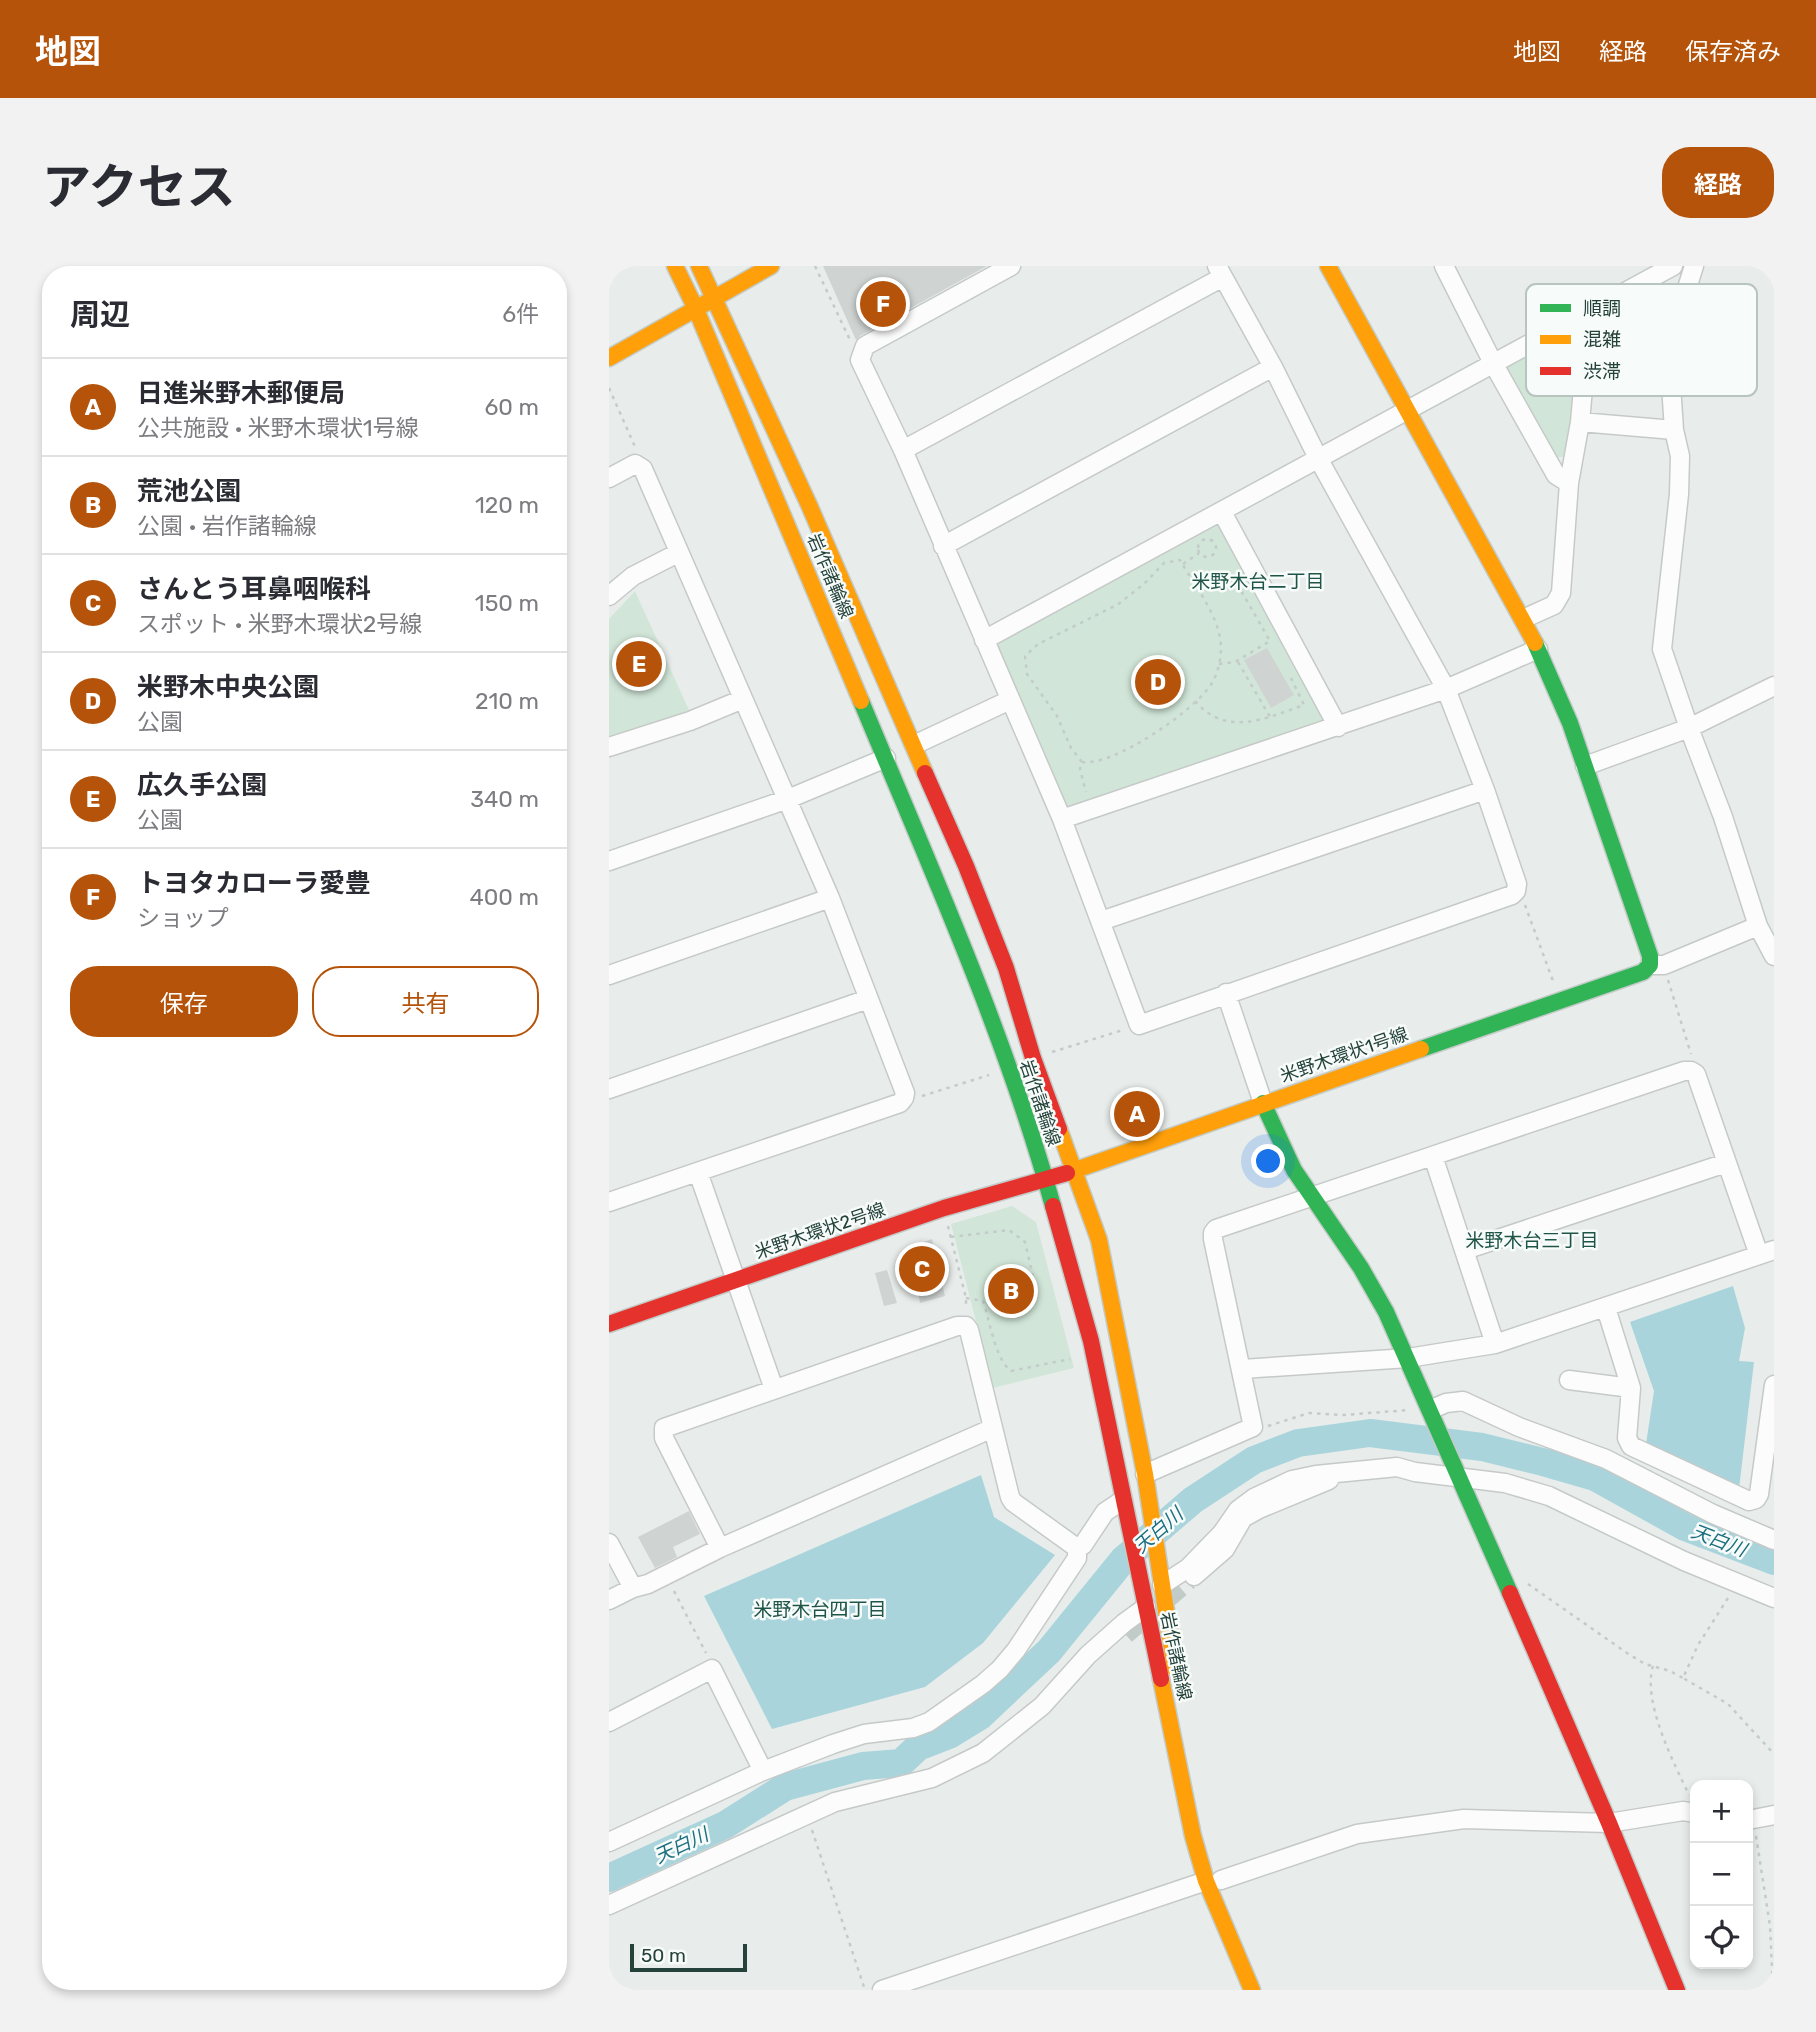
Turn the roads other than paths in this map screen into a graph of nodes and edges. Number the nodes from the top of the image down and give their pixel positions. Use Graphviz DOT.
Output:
graph roads {
  1 [pos="675,266"];
  2 [pos="699,266"];
  3 [pos="771,266"];
  4 [pos="1011,266"];
  5 [pos="1328,266"];
  6 [pos="1673,266"];
  7 [pos="1693,266"];
  8 [pos="1449,268"];
  9 [pos="1220,271"];
  10 [pos="1640,284"];
  11 [pos="1688,284"];
  12 [pos="713,297"];
  13 [pos="695,307"];
  14 [pos="1526,345"];
  15 [pos="609,358"];
  16 [pos="1493,363"];
  17 [pos="1273,367"];
  18 [pos="1582,396"];
  19 [pos="1672,396"];
  20 [pos="1406,411"];
  21 [pos="1580,422"];
  22 [pos="1674,430"];
  23 [pos="903,450"];
  24 [pos="1318,458"];
  25 [pos="609,478"];
  26 [pos="1569,483"];
  27 [pos="1222,512"];
  28 [pos="943,546"];
  29 [pos="678,553"];
  30 [pos="609,596"];
  31 [pos="1523,619"];
  32 [pos="984,640"];
  33 [pos="1538,649"];
  34 [pos="1774,686"];
  35 [pos="1446,689"];
  36 [pos="743,699"];
  37 [pos="1010,700"];
  38 [pos="1338,727"];
  39 [pos="1689,728"];
  40 [pos="914,745"];
  41 [pos="609,747"];
  42 [pos="885,758"];
  43 [pos="1585,766"];
  44 [pos="1485,790"];
  45 [pos="788,799"];
  46 [pos="1062,819"];
  47 [pos="609,861"];
  48 [pos="830,898"];
  49 [pos="1101,921"];
  50 [pos="1758,926"];
  51 [pos="1774,956"];
  52 [pos="1654,964"];
  53 [pos="609,975"];
  54 [pos="1226,993"];
  55 [pos="869,999"];
  56 [pos="609,1089"];
  57 [pos="1263,1103"];
  58 [pos="1433,1156"];
  59 [pos="1726,1163"];
  60 [pos="1073,1170"];
  61 [pos="698,1172"];
  62 [pos="1046,1180"];
  63 [pos="1308,1197"];
  64 [pos="609,1202"];
  65 [pos="1465,1250"];
  66 [pos="1766,1252"];
  67 [pos="736,1281"];
  68 [pos="1605,1308"];
  69 [pos="609,1324"];
  70 [pos="1495,1344"];
  71 [pos="1408,1358"];
  72 [pos="1242,1369"];
  73 [pos="1569,1380"];
  74 [pos="1774,1385"];
  75 [pos="1631,1388"];
  76 [pos="773,1389"];
  77 [pos="1433,1413"];
  78 [pos="993,1427"];
  79 [pos="1770,1453"];
  80 [pos="1145,1474"];
  81 [pos="1346,1474"];
  82 [pos="1461,1478"];
  83 [pos="1123,1500"];
  84 [pos="1774,1540"];
  85 [pos="609,1543"];
  86 [pos="720,1548"];
  87 [pos="1077,1548"];
  88 [pos="1162,1581"];
  89 [pos="1189,1581"];
  90 [pos="633,1588"];
  91 [pos="1774,1598"];
  92 [pos="609,1600"];
  93 [pos="1146,1607"];
  94 [pos="1126,1635"];
  95 [pos="1042,1706"];
  96 [pos="609,1722"];
  97 [pos="763,1771"];
  98 [pos="1690,1808"];
  99 [pos="1774,1815"];
  100 [pos="1608,1823"];
  101 [pos="1753,1826"];
  102 [pos="609,1842"];
  103 [pos="1214,1881"];
  104 [pos="609,1905"];
  105 [pos="882,1990"];
  106 [pos="1252,1990"];
  107 [pos="1263,1990"];
  108 [pos="1677,1990"];
  1 -- 13 [label="main road, 岩作諸輪線"];
  2 -- 12 [label="main road, 岩作諸輪線"];
  3 -- 12 [label="main road"];
  4 -- 23 [label="street"];
  5 -- 20 [label="main road"];
  6 -- 10 [label="street"];
  7 -- 11 [label="street"];
  8 -- 16 [label="street"];
  9 -- 17 [label="street"];
  9 -- 23 [label="street"];
  12 -- 13 [label="main road"];
  12 -- 40 [label="main road, 岩作諸輪線"];
  13 -- 15 [label="main road"];
  13 -- 42 [label="main road, 岩作諸輪線"];
  14 -- 16 [label="street"];
  16 -- 20 [label="street"];
  16 -- 26 [label="street"];
  17 -- 24 [label="street"];
  17 -- 28 [label="street"];
  18 -- 21 [label="street"];
  19 -- 22 [label="street"];
  20 -- 24 [label="street"];
  20 -- 31 [label="main road"];
  21 -- 22 [label="street"];
  21 -- 26 [label="street"];
  22 -- 39 [label="street"];
  23 -- 28 [label="street"];
  24 -- 27 [label="street"];
  24 -- 35 [label="street"];
  25 -- 29 [label="street"];
  26 -- 31 [label="street"];
  27 -- 32 [label="street"];
  27 -- 38 [label="street"];
  28 -- 32 [label="street"];
  29 -- 30 [label="street"];
  29 -- 36 [label="street"];
  31 -- 33 [label="main road"];
  32 -- 37 [label="street"];
  33 -- 35 [label="street"];
  33 -- 43 [label="main road"];
  34 -- 39 [label="street"];
  35 -- 38 [label="street"];
  35 -- 44 [label="street"];
  36 -- 41 [label="street"];
  36 -- 45 [label="street"];
  37 -- 40 [label="street"];
  37 -- 46 [label="street"];
  38 -- 46 [label="street"];
  39 -- 43 [label="street"];
  39 -- 50 [label="street"];
  40 -- 60 [label="main road, 岩作諸輪線"];
  42 -- 45 [label="street"];
  42 -- 62 [label="main road, 岩作諸輪線"];
  43 -- 52 [label="main road"];
  44 -- 49 [label="street"];
  44 -- 54 [label="street"];
  45 -- 47 [label="street"];
  45 -- 48 [label="street"];
  46 -- 49 [label="street"];
  48 -- 53 [label="street"];
  48 -- 55 [label="street"];
  49 -- 54 [label="street"];
  50 -- 51 [label="street"];
  50 -- 52 [label="street"];
  52 -- 57 [label="main road, 米野木環状1号線"];
  54 -- 57 [label="street"];
  55 -- 56 [label="street"];
  55 -- 61 [label="street"];
  57 -- 60 [label="main road, 米野木環状1号線"];
  57 -- 63 [label="main road"];
  58 -- 59 [label="street"];
  58 -- 63 [label="street"];
  58 -- 65 [label="street"];
  59 -- 65 [label="street"];
  59 -- 66 [label="street"];
  60 -- 62 [label="main road, 米野木環状1号線"];
  60 -- 80 [label="main road, 岩作諸輪線"];
  61 -- 64 [label="street"];
  61 -- 67 [label="street"];
  62 -- 67 [label="main road, 米野木環状2号線"];
  62 -- 83 [label="main road, 岩作諸輪線"];
  63 -- 71 [label="main road"];
  63 -- 72 [label="street"];
  65 -- 70 [label="street"];
  66 -- 68 [label="street"];
  67 -- 69 [label="main road, 米野木環状2号線"];
  67 -- 76 [label="street"];
  68 -- 70 [label="street"];
  68 -- 75 [label="street"];
  70 -- 71 [label="street"];
  71 -- 72 [label="street"];
  71 -- 77 [label="main road"];
  72 -- 80 [label="street"];
  73 -- 75 [label="street"];
  74 -- 79 [label="street"];
  75 -- 79 [label="street"];
  76 -- 78 [label="street"];
  76 -- 86 [label="street"];
  77 -- 82 [label="main road"];
  77 -- 84 [label="street"];
  78 -- 86 [label="street"];
  78 -- 87 [label="street"];
  80 -- 88 [label="main road, 岩作諸輪線"];
  81 -- 82 [label="street"];
  81 -- 88 [label="street"];
  81 -- 89 [label="street"];
  82 -- 91 [label="street"];
  82 -- 100 [label="main road"];
  83 -- 87 [label="street"];
  83 -- 93 [label="main road, 岩作諸輪線"];
  85 -- 90 [label="street"];
  86 -- 90 [label="street"];
  87 -- 97 [label="street"];
  88 -- 103 [label="main road, 岩作諸輪線"];
  90 -- 92 [label="street"];
  93 -- 95 [label="street"];
  93 -- 103 [label="main road, 岩作諸輪線"];
  94 -- 95 [label="street"];
  95 -- 104 [label="street"];
  96 -- 97 [label="street"];
  97 -- 102 [label="street"];
  98 -- 100 [label="street"];
  99 -- 101 [label="street"];
  100 -- 103 [label="street"];
  100 -- 108 [label="main road"];
  103 -- 105 [label="street"];
  103 -- 106 [label="main road, 岩作諸輪線"];
  103 -- 107 [label="main road, 岩作諸輪線"];
}
